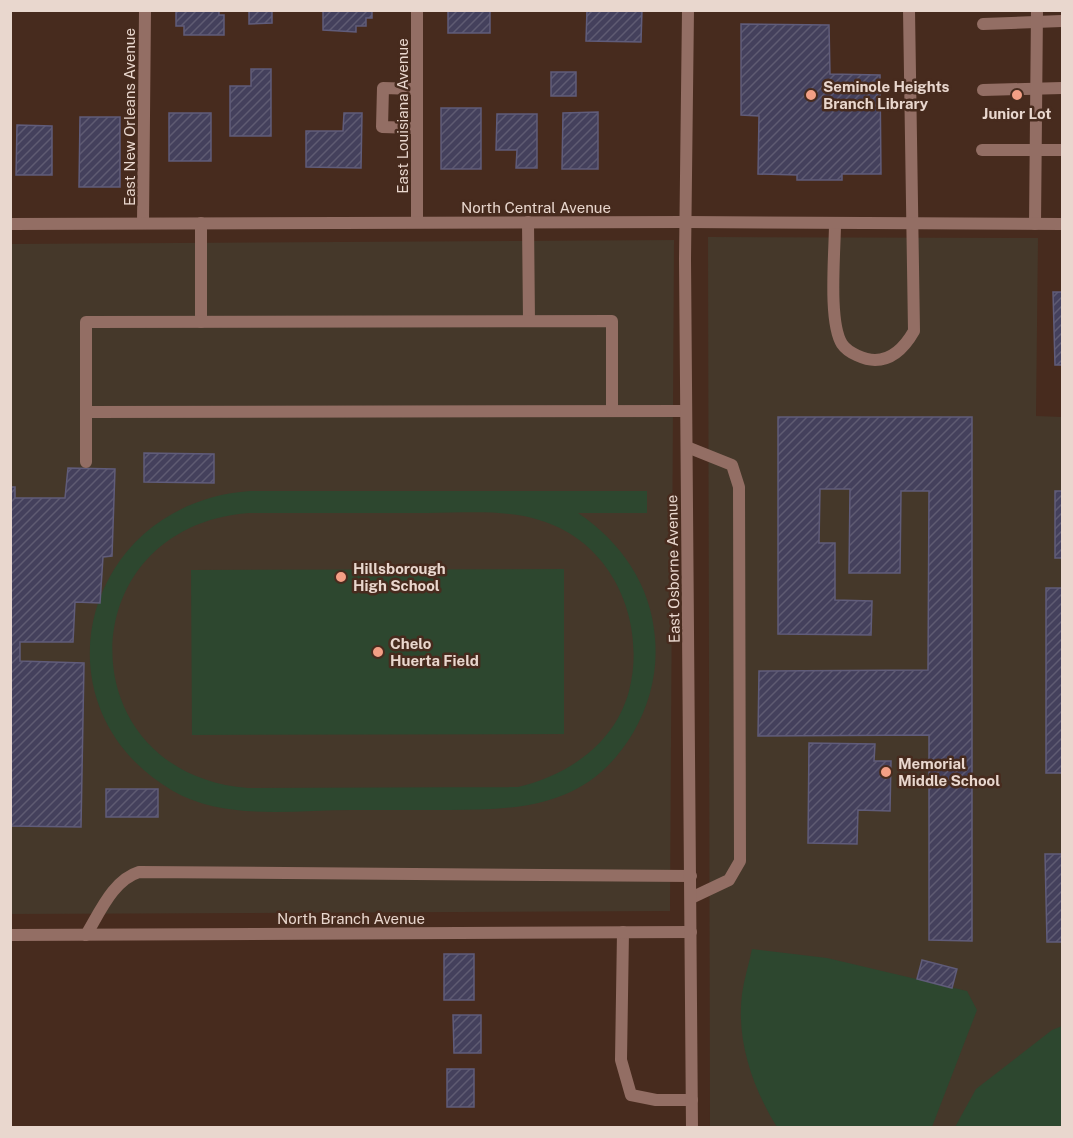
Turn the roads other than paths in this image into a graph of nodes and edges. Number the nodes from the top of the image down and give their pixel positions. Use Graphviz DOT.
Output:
graph roads {
  1 [pos="145,10"];
  2 [pos="417,10"];
  3 [pos="688,10"];
  4 [pos="909,10"];
  5 [pos="1036,16"];
  6 [pos="1062,21"];
  7 [pos="983,24"];
  8 [pos="1062,88"];
  9 [pos="416,89"];
  10 [pos="1036,89"];
  11 [pos="983,90"];
  12 [pos="416,128"];
  13 [pos="982,150"];
  14 [pos="1036,150"];
  15 [pos="1062,150"];
  16 [pos="417,222"];
  17 [pos="528,222"];
  18 [pos="686,222"];
  19 [pos="143,223"];
  20 [pos="201,223"];
  21 [pos="913,223"];
  22 [pos="10,224"];
  23 [pos="835,224"];
  24 [pos="1035,224"];
  25 [pos="1062,224"];
  26 [pos="529,321"];
  27 [pos="201,322"];
  28 [pos="612,410"];
  29 [pos="686,411"];
  30 [pos="87,412"];
  31 [pos="687,447"];
  32 [pos="87,462"];
  33 [pos="691,876"];
  34 [pos="691,898"];
  35 [pos="623,932"];
  36 [pos="691,932"];
  37 [pos="10,935"];
  38 [pos="86,935"];
  39 [pos="692,1100"];
  40 [pos="692,1128"];
  1 -- 19 [label="street, East New Orleans Avenue"];
  2 -- 9 [label="street, East Louisiana Avenue"];
  3 -- 18 [label="street, East Osborne Avenue"];
  4 -- 21 [label="street"];
  5 -- 6 [label="street"];
  5 -- 7 [label="street"];
  5 -- 10 [label="street"];
  8 -- 10 [label="street"];
  9 -- 12 [label="street, East Louisiana Avenue"];
  9 -- 12 [label="street"];
  10 -- 11 [label="street"];
  10 -- 14 [label="street"];
  12 -- 16 [label="street, East Louisiana Avenue"];
  13 -- 14 [label="street"];
  14 -- 15 [label="street"];
  14 -- 24 [label="street"];
  16 -- 17 [label="street, North Central Avenue"];
  16 -- 20 [label="street, North Central Avenue"];
  17 -- 18 [label="street, North Central Avenue"];
  17 -- 26 [label="street"];
  18 -- 23 [label="street, North Central Avenue"];
  18 -- 29 [label="street, East Osborne Avenue"];
  19 -- 20 [label="street, North Central Avenue"];
  19 -- 22 [label="street, North Central Avenue"];
  20 -- 27 [label="street"];
  21 -- 23 [label="street, North Central Avenue"];
  21 -- 23 [label="street"];
  21 -- 24 [label="street, North Central Avenue"];
  24 -- 25 [label="street, North Central Avenue"];
  26 -- 27 [label="street"];
  26 -- 28 [label="street"];
  27 -- 30 [label="street"];
  28 -- 29 [label="street"];
  28 -- 30 [label="street"];
  29 -- 31 [label="street, East Osborne Avenue"];
  30 -- 32 [label="street"];
  31 -- 33 [label="street, East Osborne Avenue"];
  31 -- 34 [label="street"];
  33 -- 34 [label="street, East Osborne Avenue"];
  33 -- 38 [label="street"];
  34 -- 36 [label="street, East Osborne Avenue"];
  35 -- 36 [label="street, North Branch Avenue"];
  35 -- 38 [label="street, North Branch Avenue"];
  35 -- 39 [label="street"];
  36 -- 39 [label="street, East Osborne Avenue"];
  37 -- 38 [label="street, North Branch Avenue"];
  39 -- 40 [label="street, East Osborne Avenue"];
}
